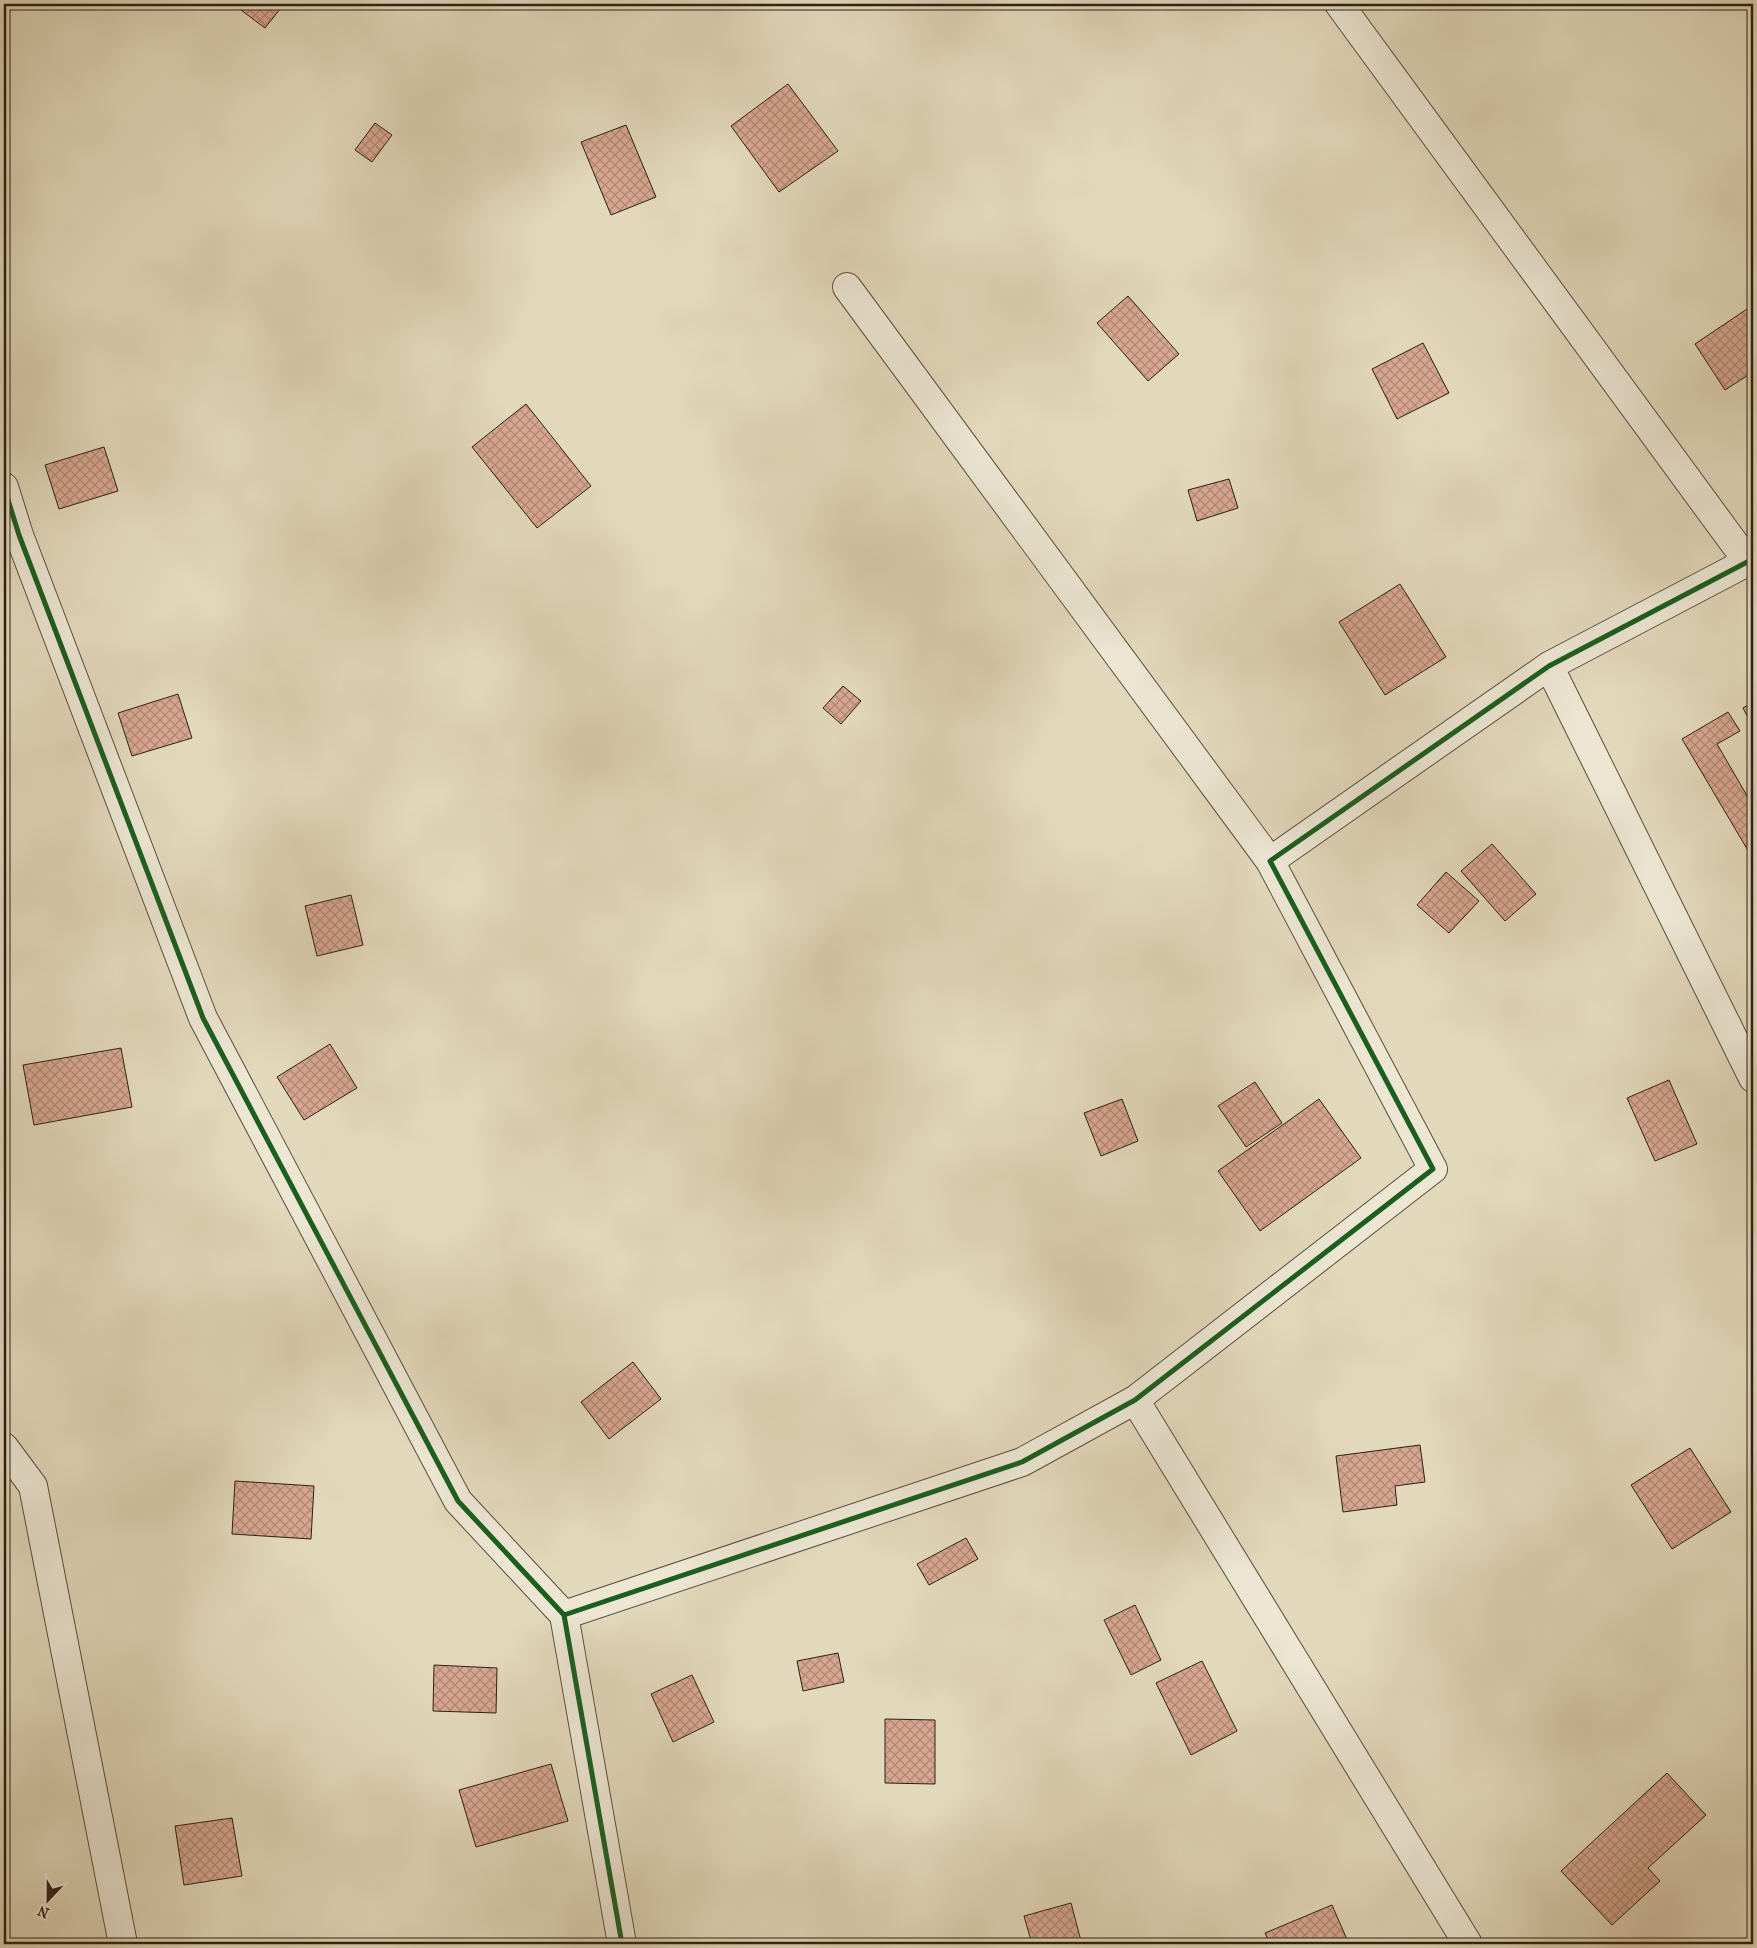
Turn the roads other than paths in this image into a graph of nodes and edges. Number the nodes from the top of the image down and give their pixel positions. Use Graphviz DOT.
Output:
graph roads {
  1 [pos="1340,4"];
  2 [pos="847,286"];
  3 [pos="4,487"];
  4 [pos="1751,560"];
  5 [pos="1549,666"];
  6 [pos="1270,862"];
  7 [pos="1753,1078"];
  8 [pos="1134,1400"];
  9 [pos="4,1447"];
  10 [pos="564,1615"];
  11 [pos="123,1944"];
  12 [pos="622,1944"];
  13 [pos="1468,1944"];
  1 -- 4 [label="street"];
  2 -- 6 [label="street"];
  3 -- 10 [label="street"];
  4 -- 5 [label="street"];
  5 -- 6 [label="street"];
  5 -- 7 [label="street"];
  6 -- 8 [label="street"];
  8 -- 10 [label="street"];
  8 -- 13 [label="street"];
  9 -- 11 [label="street"];
  10 -- 12 [label="street"];
}
